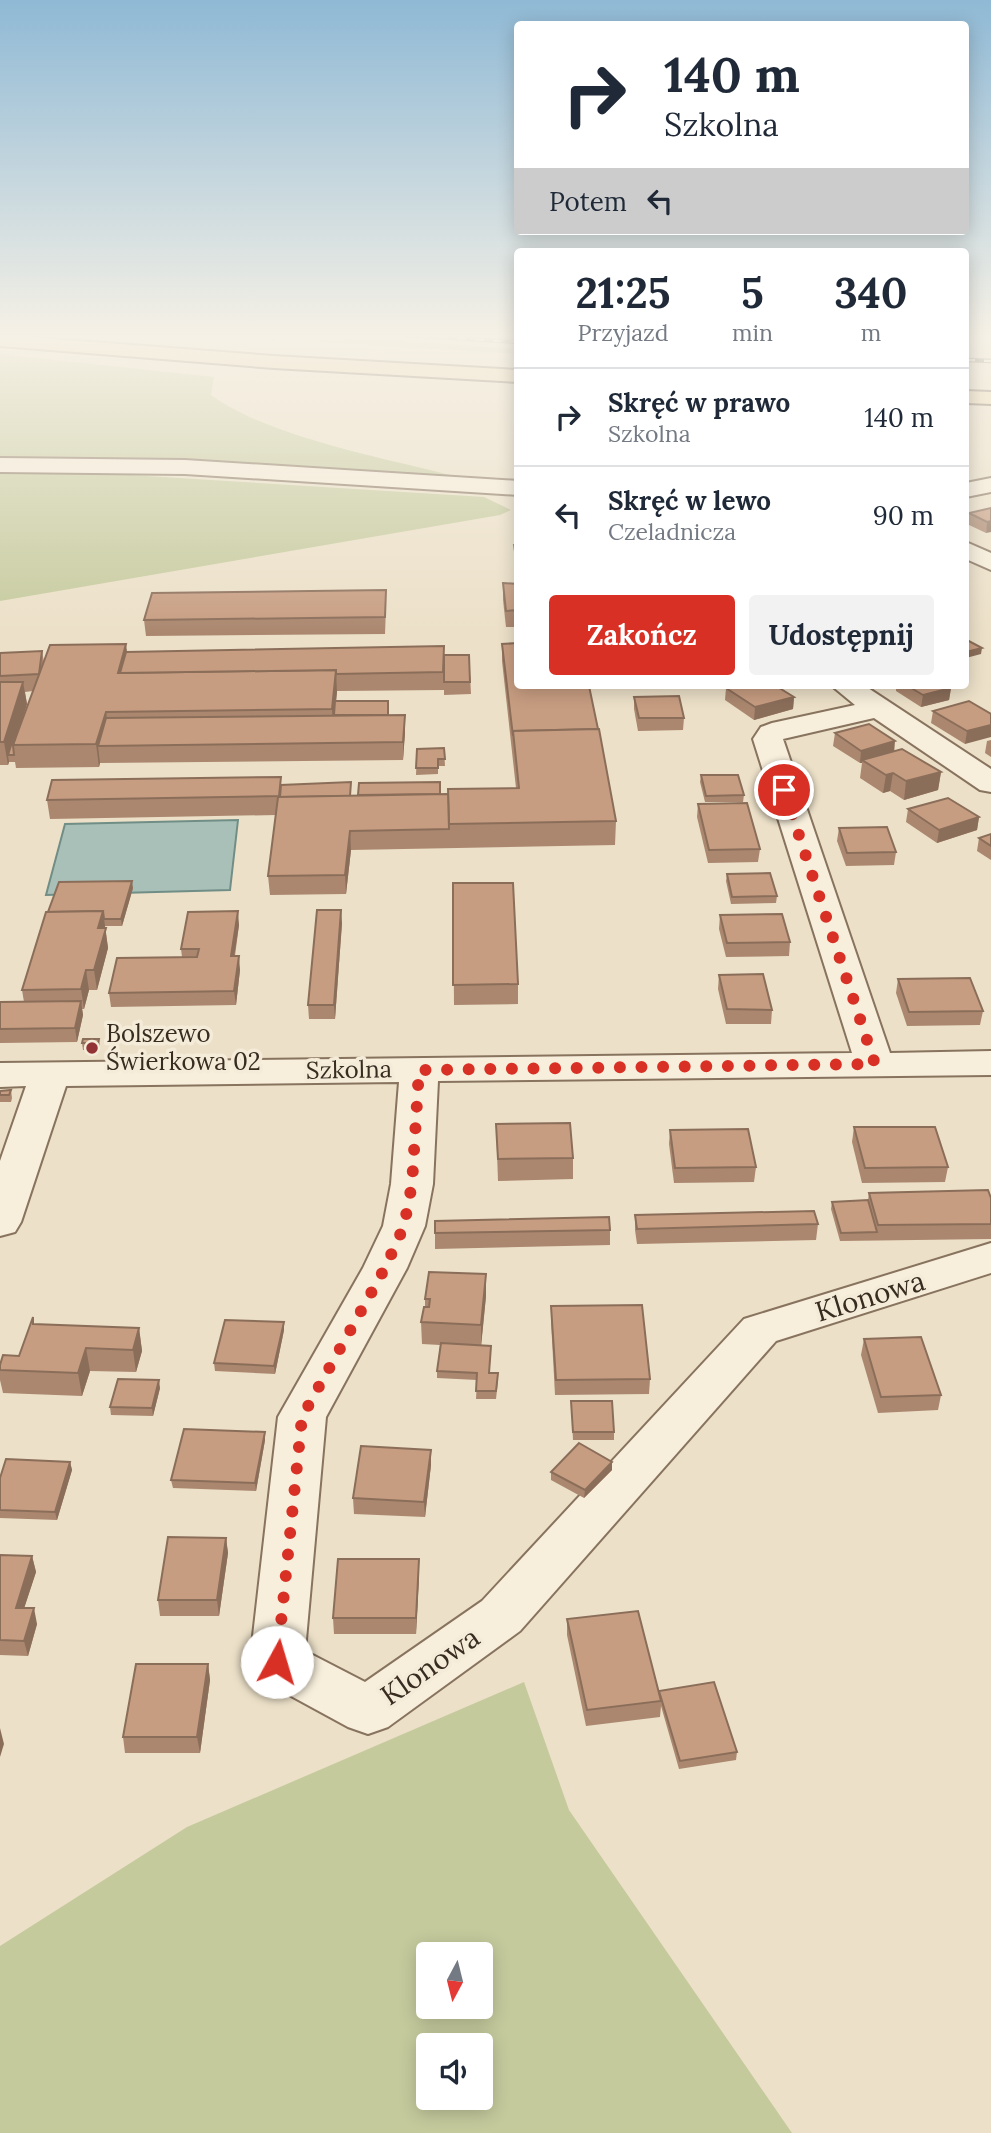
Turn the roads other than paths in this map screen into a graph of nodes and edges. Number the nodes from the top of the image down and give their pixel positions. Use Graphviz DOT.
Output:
graph roads {
  1 [pos="0,465"];
  2 [pos="991,485"];
  3 [pos="514,488"];
  4 [pos="969,489"];
  5 [pos="969,551"];
  6 [pos="991,563"];
  7 [pos="851,689"];
  8 [pos="881,708"];
  9 [pos="991,783"];
  10 [pos="991,1063"];
  11 [pos="875,1064"];
  12 [pos="419,1070"];
  13 [pos="50,1074"];
  14 [pos="0,1075"];
  15 [pos="0,1222"];
  16 [pos="991,1258"];
  1 -- 3 [label="street"];
  2 -- 4 [label="street"];
  5 -- 6 [label="street"];
  7 -- 8 [label="street"];
  8 -- 9 [label="street"];
  8 -- 11 [label="street"];
  10 -- 11 [label="street, Szkolna"];
  11 -- 12 [label="street, Szkolna"];
  12 -- 13 [label="street, Szkolna"];
  12 -- 16 [label="street, Klonowa"];
  13 -- 14 [label="street, Szkolna"];
  13 -- 15 [label="street"];
}
